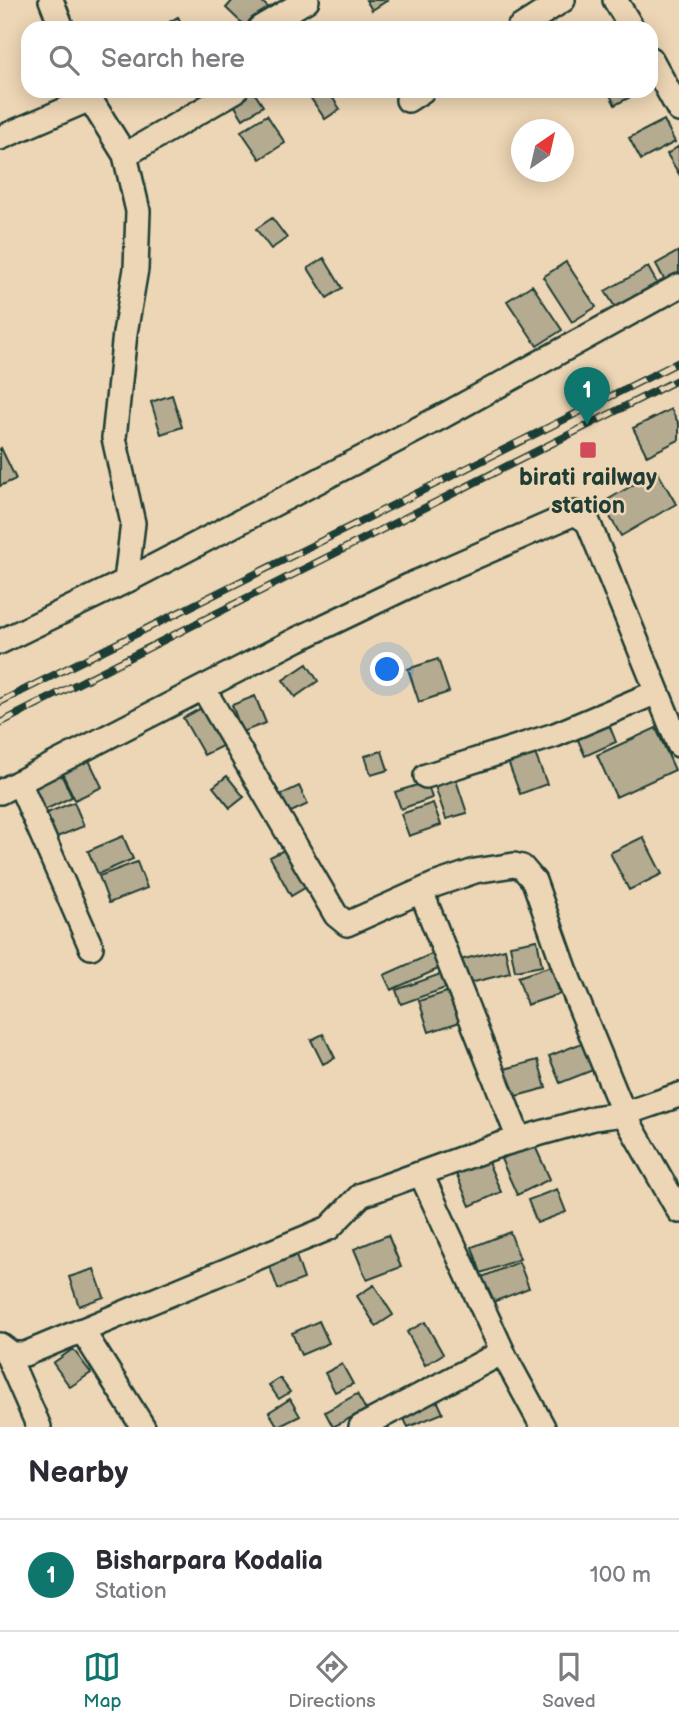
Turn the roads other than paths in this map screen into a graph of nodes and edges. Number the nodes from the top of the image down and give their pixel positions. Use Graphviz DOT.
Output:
graph roads {
  1 [pos="51,0"];
  2 [pos="307,0"];
  3 [pos="563,0"];
  4 [pos="617,1"];
  5 [pos="59,21"];
  6 [pos="272,21"];
  7 [pos="530,21"];
  8 [pos="628,21"];
  9 [pos="658,72"];
  10 [pos="83,98"];
  11 [pos="91,98"];
  12 [pos="223,98"];
  13 [pos="679,110"];
  14 [pos="0,138"];
  15 [pos="125,155"];
  16 [pos="679,286"];
  17 [pos="126,581"];
  18 [pos="0,642"];
  19 [pos="203,688"];
  20 [pos="657,692"];
  21 [pos="679,745"];
  22 [pos="426,776"];
  23 [pos="9,787"];
  24 [pos="421,891"];
  25 [pos="91,947"];
  26 [pos="679,1096"];
  27 [pos="624,1114"];
  28 [pos="519,1139"];
  29 [pos="421,1174"];
  30 [pos="679,1211"];
  31 [pos="82,1330"];
  32 [pos="3,1348"];
  33 [pos="503,1352"];
  34 [pos="39,1427"];
  35 [pos="143,1427"];
  36 [pos="361,1427"];
  37 [pos="543,1427"];
  1 -- 5 [label="street"];
  2 -- 6 [label="street"];
  3 -- 7 [label="street"];
  4 -- 8 [label="street"];
  9 -- 13 [label="street"];
  10 -- 14 [label="street"];
  11 -- 15 [label="street"];
  12 -- 15 [label="street"];
  15 -- 17 [label="street"];
  16 -- 17 [label="street"];
  17 -- 18 [label="street"];
  19 -- 20 [label="street"];
  19 -- 23 [label="street"];
  19 -- 24 [label="street"];
  20 -- 21 [label="street"];
  20 -- 22 [label="street"];
  23 -- 25 [label="street"];
  24 -- 27 [label="street"];
  24 -- 28 [label="street"];
  26 -- 27 [label="street"];
  27 -- 28 [label="street"];
  27 -- 30 [label="street"];
  28 -- 29 [label="street"];
  29 -- 31 [label="street"];
  29 -- 33 [label="street"];
  31 -- 32 [label="street"];
  31 -- 35 [label="street"];
  32 -- 34 [label="street"];
  33 -- 36 [label="street"];
  33 -- 37 [label="street"];
}
